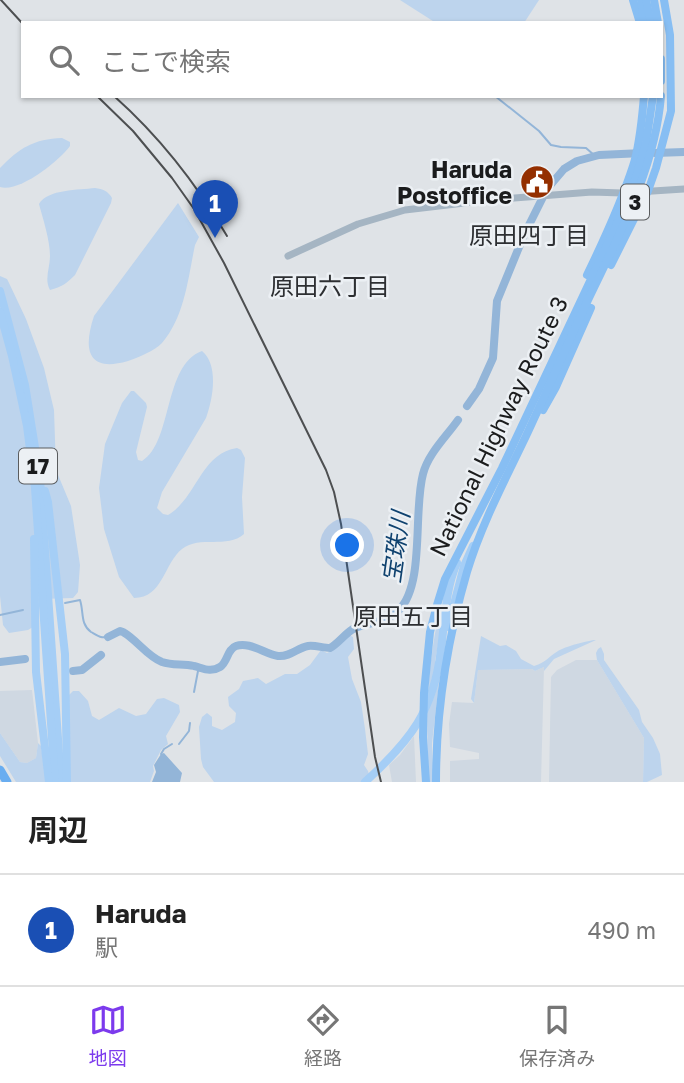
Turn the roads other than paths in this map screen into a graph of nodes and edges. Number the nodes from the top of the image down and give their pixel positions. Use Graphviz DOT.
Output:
graph roads {
  1 [pos="633,0"];
  2 [pos="641,0"];
  3 [pos="646,0"];
  4 [pos="653,0"];
  5 [pos="662,0"];
  6 [pos="641,21"];
  7 [pos="642,21"];
  8 [pos="651,21"];
  9 [pos="660,21"];
  10 [pos="663,37"];
  11 [pos="646,98"];
  12 [pos="646,98"];
  13 [pos="653,98"];
  14 [pos="661,98"];
  15 [pos="659,116"];
  16 [pos="636,177"];
  17 [pos="684,189"];
  18 [pos="648,191"];
  19 [pos="622,193"];
  20 [pos="288,256"];
  21 [pos="0,291"];
  22 [pos="582,296"];
  23 [pos="0,312"];
  24 [pos="526,435"];
  25 [pos="512,453"];
  26 [pos="504,472"];
  27 [pos="40,479"];
  28 [pos="35,488"];
  29 [pos="469,535"];
  30 [pos="480,535"];
  31 [pos="49,645"];
  32 [pos="442,648"];
  33 [pos="50,673"];
  34 [pos="0,771"];
  35 [pos="7,782"];
  36 [pos="49,782"];
  37 [pos="55,782"];
  38 [pos="61,782"];
  39 [pos="67,782"];
  40 [pos="365,782"];
  41 [pos="426,782"];
  42 [pos="436,782"];
  1 -- 6 [label="highway"];
  2 -- 7 [label="highway"];
  3 -- 8 [label="highway"];
  4 -- 9 [label="highway"];
  5 -- 9 [label="highway"];
  5 -- 18 [label="highway"];
  10 -- 15 [label="highway"];
  11 -- 19 [label="highway"];
  12 -- 16 [label="highway"];
  13 -- 16 [label="highway, National Highway Route 3 / 3"];
  14 -- 15 [label="highway, National Highway Route 3 / 3"];
  15 -- 22 [label="highway, National Highway Route 3 / 3"];
  16 -- 22 [label="highway, National Highway Route 3 / 3"];
  17 -- 18 [label="main road"];
  18 -- 19 [label="main road"];
  18 -- 24 [label="highway"];
  19 -- 20 [label="main road"];
  19 -- 22 [label="highway"];
  21 -- 27 [label="main road, 17"];
  22 -- 24 [label="highway, National Highway Route 3 / 3"];
  22 -- 25 [label="highway"];
  23 -- 28 [label="main road, 17"];
  24 -- 25 [label="highway, National Highway Route 3 / 3"];
  25 -- 26 [label="highway, National Highway Route 3 / 3"];
  26 -- 29 [label="highway, National Highway Route 3 / 3"];
  26 -- 30 [label="highway, National Highway Route 3 / 3"];
  27 -- 31 [label="main road, 17"];
  27 -- 39 [label="main road"];
  28 -- 31 [label="main road, 17"];
  28 -- 36 [label="main road"];
  29 -- 32 [label="main road"];
  29 -- 41 [label="highway, National Highway Route 3 / 3"];
  30 -- 32 [label="main road"];
  30 -- 42 [label="highway, National Highway Route 3 / 3"];
  31 -- 33 [label="main road, 17"];
  32 -- 40 [label="main road"];
  33 -- 37 [label="main road, 17"];
  33 -- 38 [label="main road, 17"];
  34 -- 35 [label="highway"];
}
